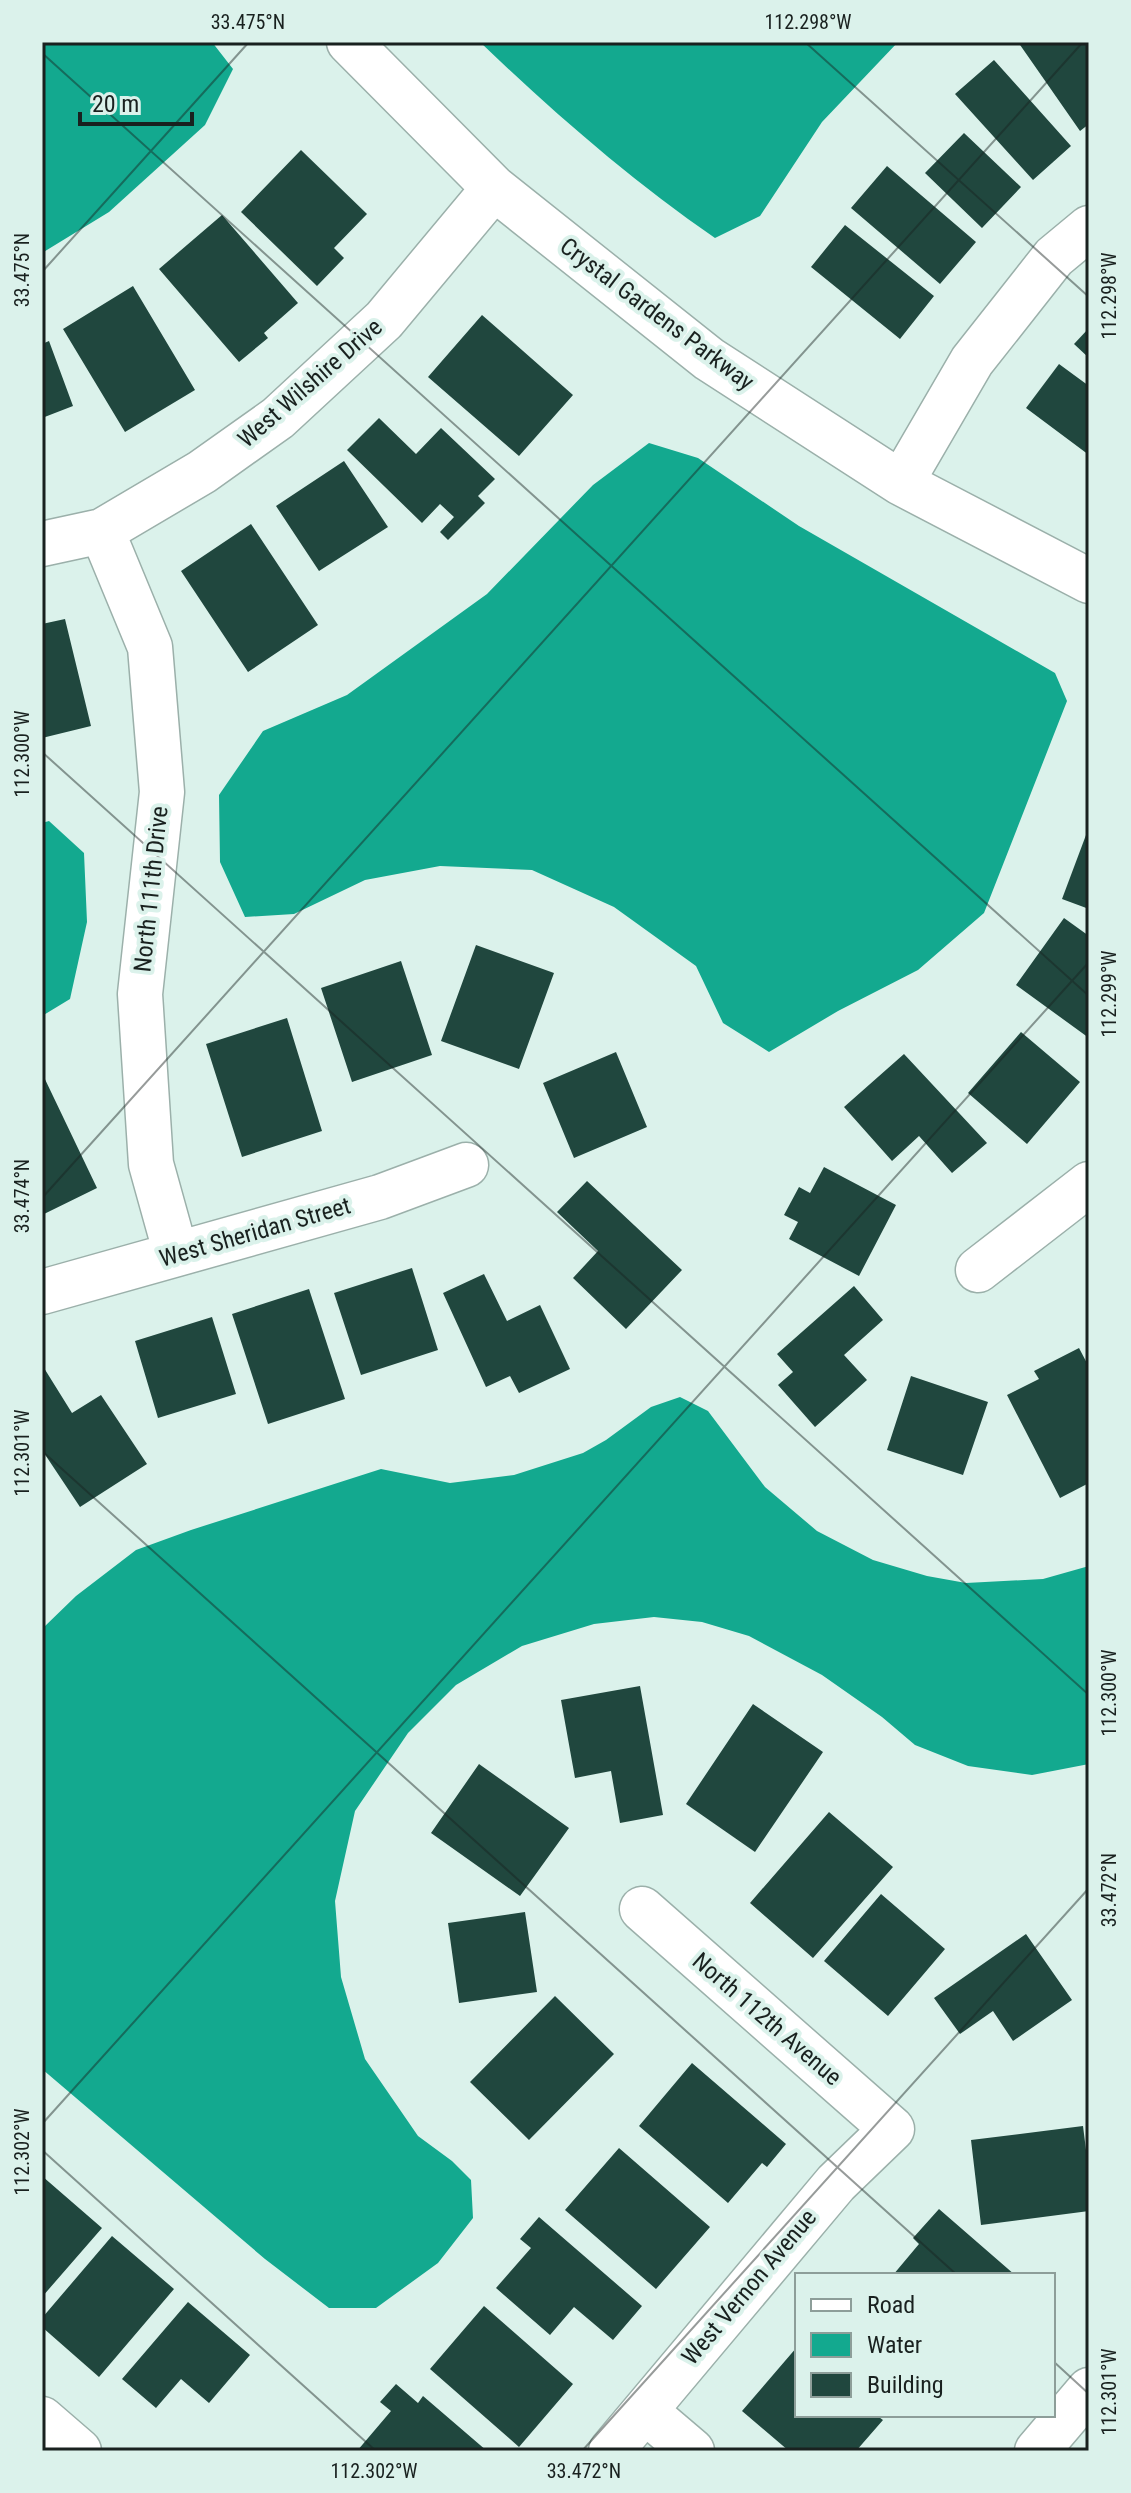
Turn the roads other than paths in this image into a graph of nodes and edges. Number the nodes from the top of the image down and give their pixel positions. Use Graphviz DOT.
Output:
graph roads {
  1 [pos="349,42"];
  2 [pos="494,188"];
  3 [pos="1089,228"];
  4 [pos="901,483"];
  5 [pos="102,531"];
  6 [pos="42,544"];
  7 [pos="1089,581"];
  8 [pos="466,1165"];
  9 [pos="1089,1184"];
  10 [pos="176,1254"];
  11 [pos="978,1270"];
  12 [pos="42,1292"];
  13 [pos="642,1909"];
  14 [pos="892,2129"];
  15 [pos="1089,2390"];
  16 [pos="645,2411"];
  17 [pos="42,2419"];
  18 [pos="79,2451"];
  19 [pos="611,2451"];
  20 [pos="692,2451"];
  21 [pos="1037,2451"];
  1 -- 2 [label="street, Crystal Gardens Parkway"];
  2 -- 4 [label="street, Crystal Gardens Parkway"];
  2 -- 5 [label="street, West Wilshire Drive"];
  3 -- 4 [label="street"];
  4 -- 7 [label="street, Crystal Gardens Parkway"];
  5 -- 6 [label="street, West Wilshire Drive"];
  5 -- 10 [label="street, North 111th Drive"];
  8 -- 10 [label="street, West Sheridan Street"];
  9 -- 11 [label="street"];
  10 -- 12 [label="street, West Sheridan Street"];
  13 -- 14 [label="street, North 112th Avenue"];
  14 -- 16 [label="street, West Vernon Avenue"];
  15 -- 21 [label="street"];
  16 -- 19 [label="street, West Vernon Avenue"];
  16 -- 20 [label="street"];
  17 -- 18 [label="street"];
}
